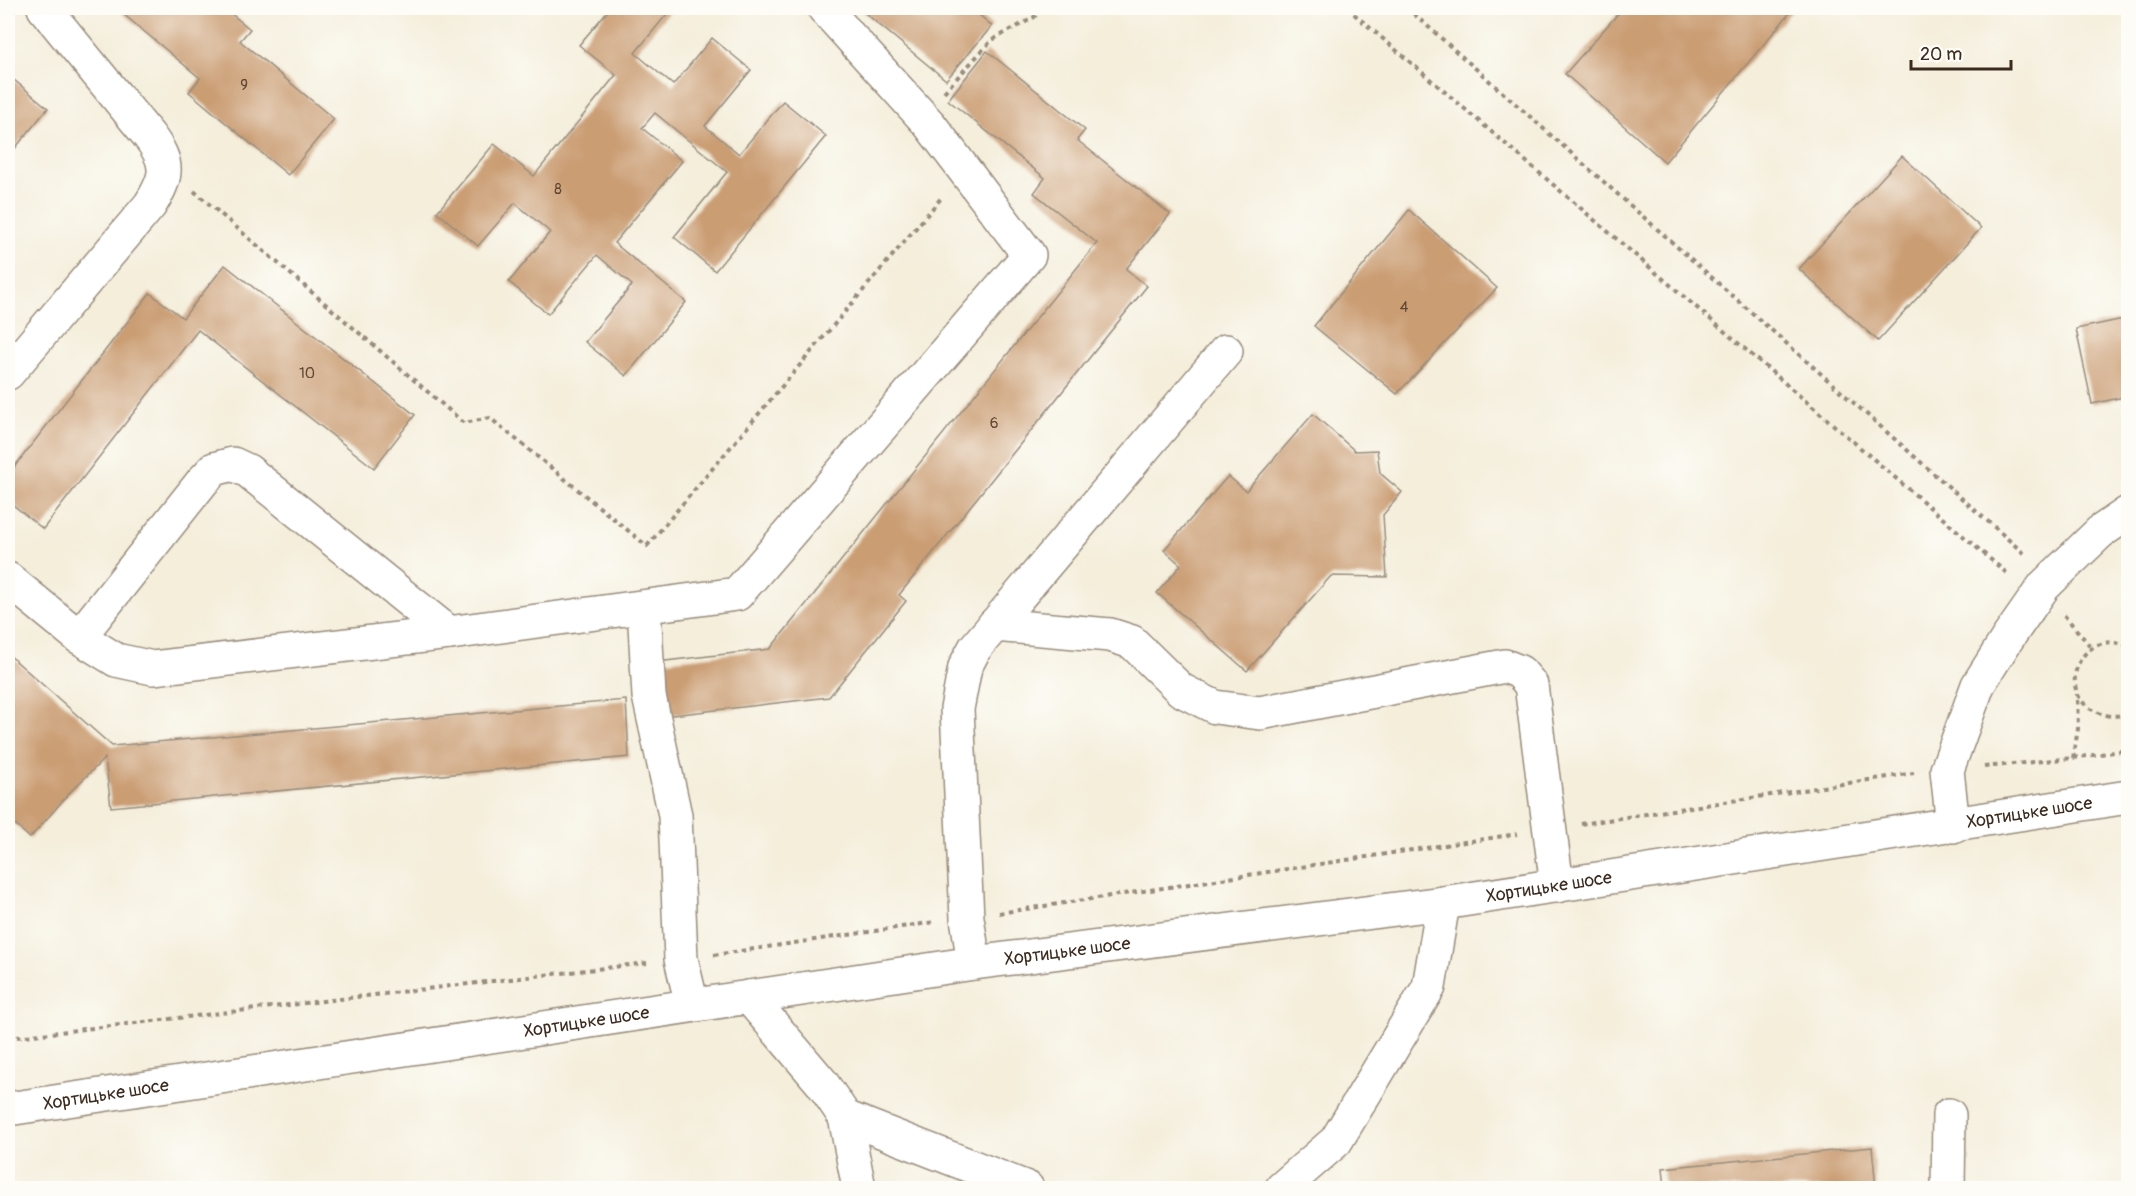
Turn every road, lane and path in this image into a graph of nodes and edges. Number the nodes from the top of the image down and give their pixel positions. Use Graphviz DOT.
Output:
graph roads {
  1 [pos="44,8"];
  2 [pos="824,8"];
  3 [pos="1044,8"];
  4 [pos="1347,8"];
  5 [pos="1407,8"];
  6 [pos="930,125"];
  7 [pos="166,167"];
  8 [pos="964,170"];
  9 [pos="1226,351"];
  10 [pos="8,373"];
  11 [pos="2128,513"];
  12 [pos="2031,560"];
  13 [pos="8,579"];
  14 [pos="2016,581"];
  15 [pos="644,607"];
  16 [pos="994,625"];
  17 [pos="449,633"];
  18 [pos="79,637"];
  19 [pos="2128,646"];
  20 [pos="2077,694"];
  21 [pos="2128,712"];
  22 [pos="2128,750"];
  23 [pos="2073,758"];
  24 [pos="1947,770"];
  25 [pos="2128,797"];
  26 [pos="1953,826"];
  27 [pos="1550,829"];
  28 [pos="1557,886"];
  29 [pos="1443,903"];
  30 [pos="967,918"];
  31 [pos="681,959"];
  32 [pos="974,963"];
  33 [pos="749,997"];
  34 [pos="692,1005"];
  35 [pos="8,1038"];
  36 [pos="8,1109"];
  37 [pos="1948,1115"];
  38 [pos="846,1117"];
  39 [pos="859,1188"];
  40 [pos="1027,1188"];
  41 [pos="1282,1188"];
  42 [pos="1948,1188"];
  1 -- 7 [label="main road"];
  2 -- 6 [label="main road"];
  3 -- 6 [label="path"];
  4 -- 14 [label="path"];
  5 -- 12 [label="path"];
  6 -- 8 [label="main road"];
  7 -- 8 [label="path"];
  7 -- 10 [label="main road"];
  8 -- 15 [label="main road"];
  9 -- 16 [label="main road"];
  11 -- 24 [label="main road"];
  13 -- 18 [label="main road"];
  15 -- 17 [label="main road"];
  15 -- 31 [label="main road"];
  16 -- 27 [label="main road"];
  16 -- 30 [label="main road"];
  17 -- 18 [label="main road"];
  17 -- 18 [label="main road"];
  19 -- 20 [label="path"];
  20 -- 21 [label="path"];
  20 -- 23 [label="path"];
  22 -- 23 [label="path"];
  23 -- 24 [label="path"];
  24 -- 26 [label="main road"];
  24 -- 27 [label="path"];
  25 -- 26 [label="main road, Хортицьке шосе"];
  26 -- 28 [label="main road, Хортицьке шосе"];
  27 -- 28 [label="main road"];
  27 -- 30 [label="path"];
  28 -- 29 [label="main road, Хортицьке шосе"];
  29 -- 32 [label="main road, Хортицьке шосе"];
  29 -- 41 [label="main road"];
  30 -- 31 [label="path"];
  30 -- 32 [label="main road"];
  31 -- 34 [label="main road"];
  31 -- 35 [label="path"];
  32 -- 33 [label="main road, Хортицьке шосе"];
  33 -- 34 [label="main road, Хортицьке шосе"];
  33 -- 38 [label="main road"];
  34 -- 36 [label="main road, Хортицьке шосе"];
  37 -- 42 [label="main road"];
  38 -- 39 [label="main road"];
  38 -- 40 [label="main road"];
}
